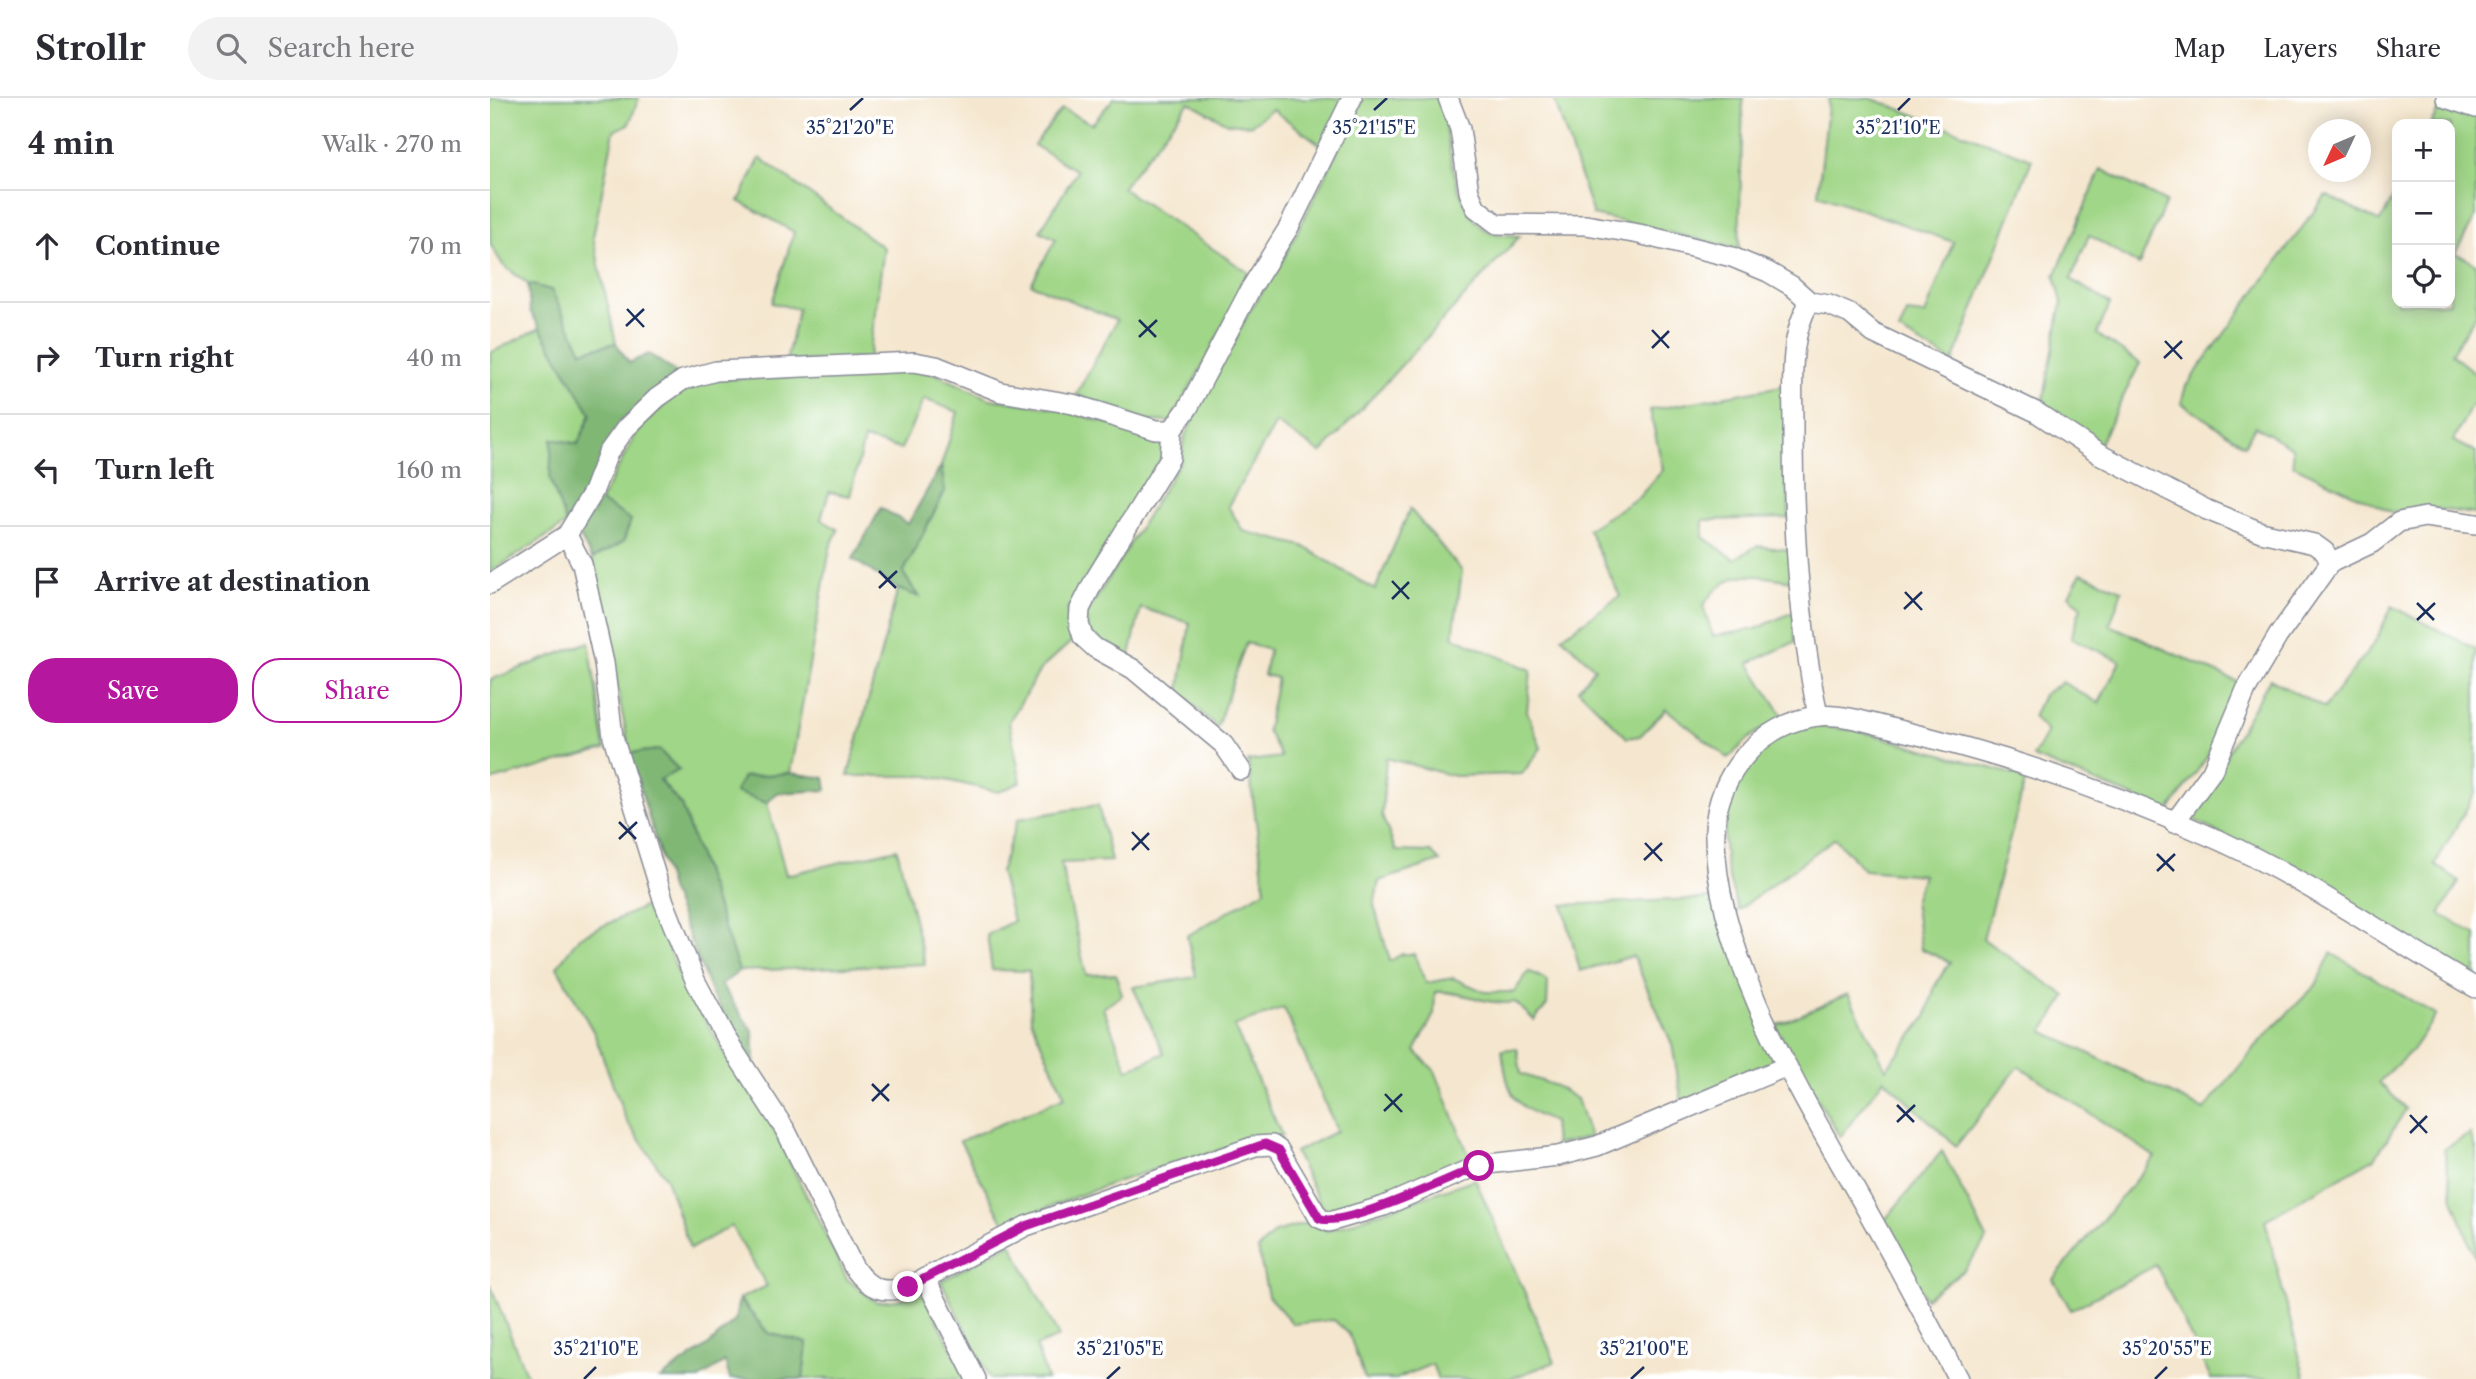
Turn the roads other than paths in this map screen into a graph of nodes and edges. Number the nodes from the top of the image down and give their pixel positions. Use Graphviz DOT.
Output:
graph roads {
  1 [pos="1352,98"];
  2 [pos="1448,98"];
  3 [pos="2446,98"];
  4 [pos="2476,108"];
  5 [pos="1810,302"];
  6 [pos="1172,430"];
  7 [pos="2476,524"];
  8 [pos="567,535"];
  9 [pos="2330,563"];
  10 [pos="490,584"];
  11 [pos="1818,716"];
  12 [pos="1241,771"];
  13 [pos="2174,823"];
  14 [pos="2476,988"];
  15 [pos="1787,1066"];
  16 [pos="925,1278"];
  17 [pos="976,1379"];
  18 [pos="1958,1379"];
  1 -- 6 [label="street"];
  2 -- 5 [label="street"];
  3 -- 4 [label="street"];
  5 -- 9 [label="street"];
  5 -- 11 [label="street"];
  6 -- 8 [label="street"];
  6 -- 12 [label="street"];
  7 -- 9 [label="street"];
  8 -- 10 [label="street"];
  8 -- 16 [label="street"];
  9 -- 13 [label="street"];
  11 -- 13 [label="street"];
  11 -- 15 [label="street"];
  13 -- 14 [label="street"];
  15 -- 16 [label="street"];
  15 -- 18 [label="street"];
  16 -- 17 [label="street"];
}
